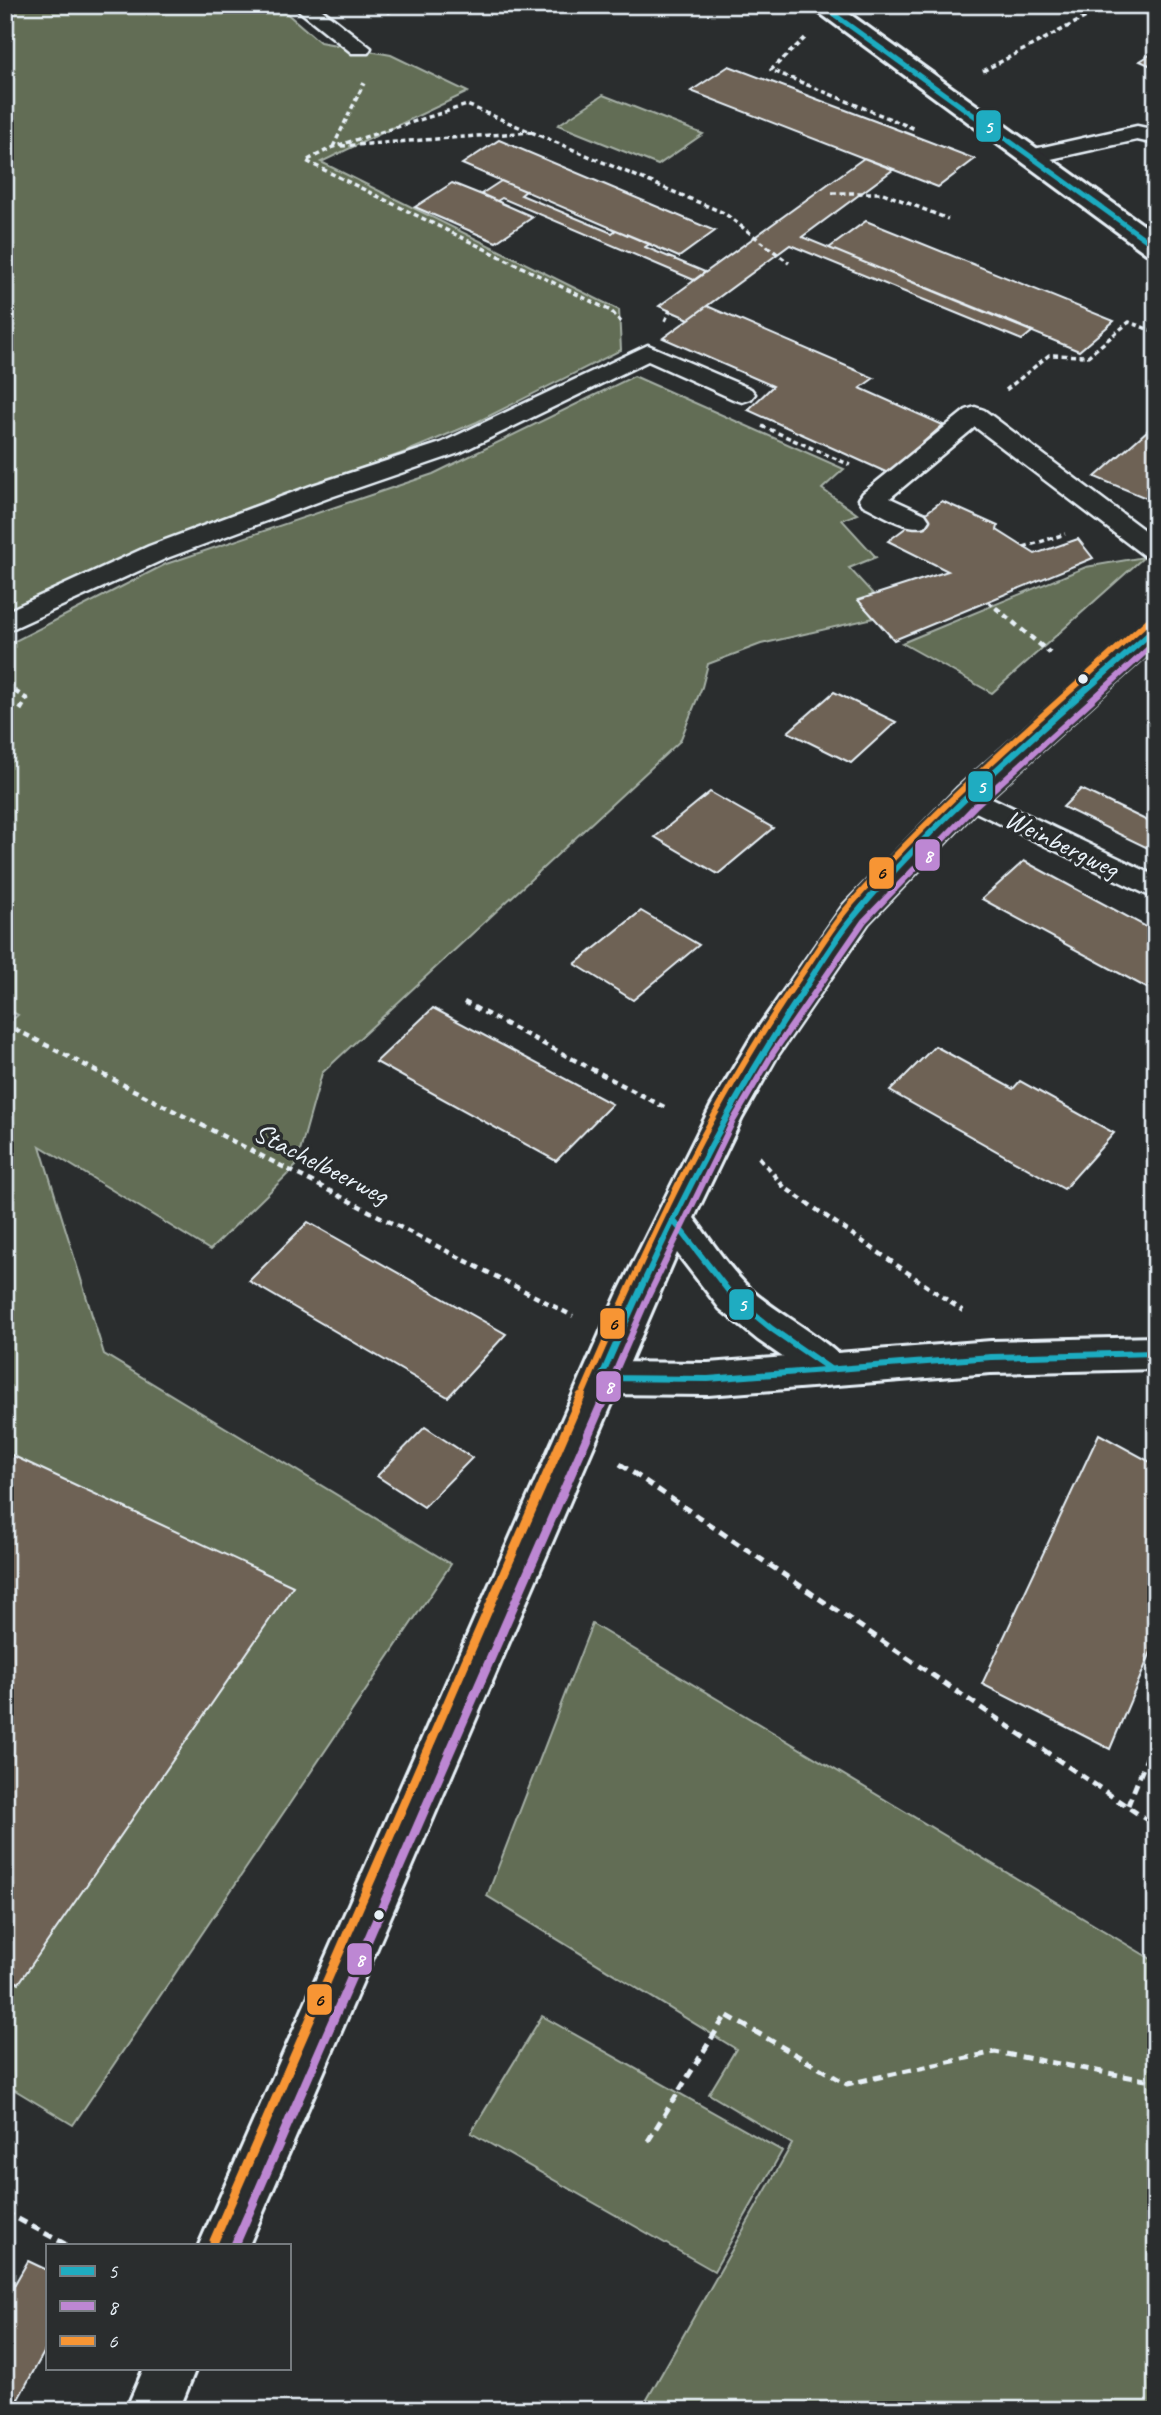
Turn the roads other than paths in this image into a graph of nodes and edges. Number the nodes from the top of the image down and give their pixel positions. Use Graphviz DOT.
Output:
graph roads {
  1 [pos="302,5"];
  2 [pos="823,6"];
  3 [pos="360,48"];
  4 [pos="1156,137"];
  5 [pos="1033,156"];
  6 [pos="1156,247"];
  7 [pos="742,394"];
  8 [pos="916,520"];
  9 [pos="1156,552"];
  10 [pos="5,623"];
  11 [pos="1156,628"];
  12 [pos="969,797"];
  13 [pos="1156,889"];
  14 [pos="673,1220"];
  15 [pos="1156,1353"];
  16 [pos="831,1369"];
  17 [pos="601,1377"];
  18 [pos="223,2244"];
  19 [pos="169,2370"];
  20 [pos="152,2410"];
  1 -- 3 [label="lane"];
  2 -- 5 [label="street"];
  4 -- 5 [label="lane"];
  5 -- 6 [label="street"];
  7 -- 10 [label="lane"];
  8 -- 9 [label="lane"];
  11 -- 12 [label="street, Weinbergweg"];
  12 -- 13 [label="lane, Weinbergweg"];
  12 -- 14 [label="street, Weinbergweg"];
  14 -- 16 [label="street"];
  14 -- 17 [label="street, Weinbergweg"];
  15 -- 16 [label="street"];
  16 -- 17 [label="street"];
  17 -- 18 [label="street, Weinbergweg"];
  19 -- 20 [label="street"];
}
